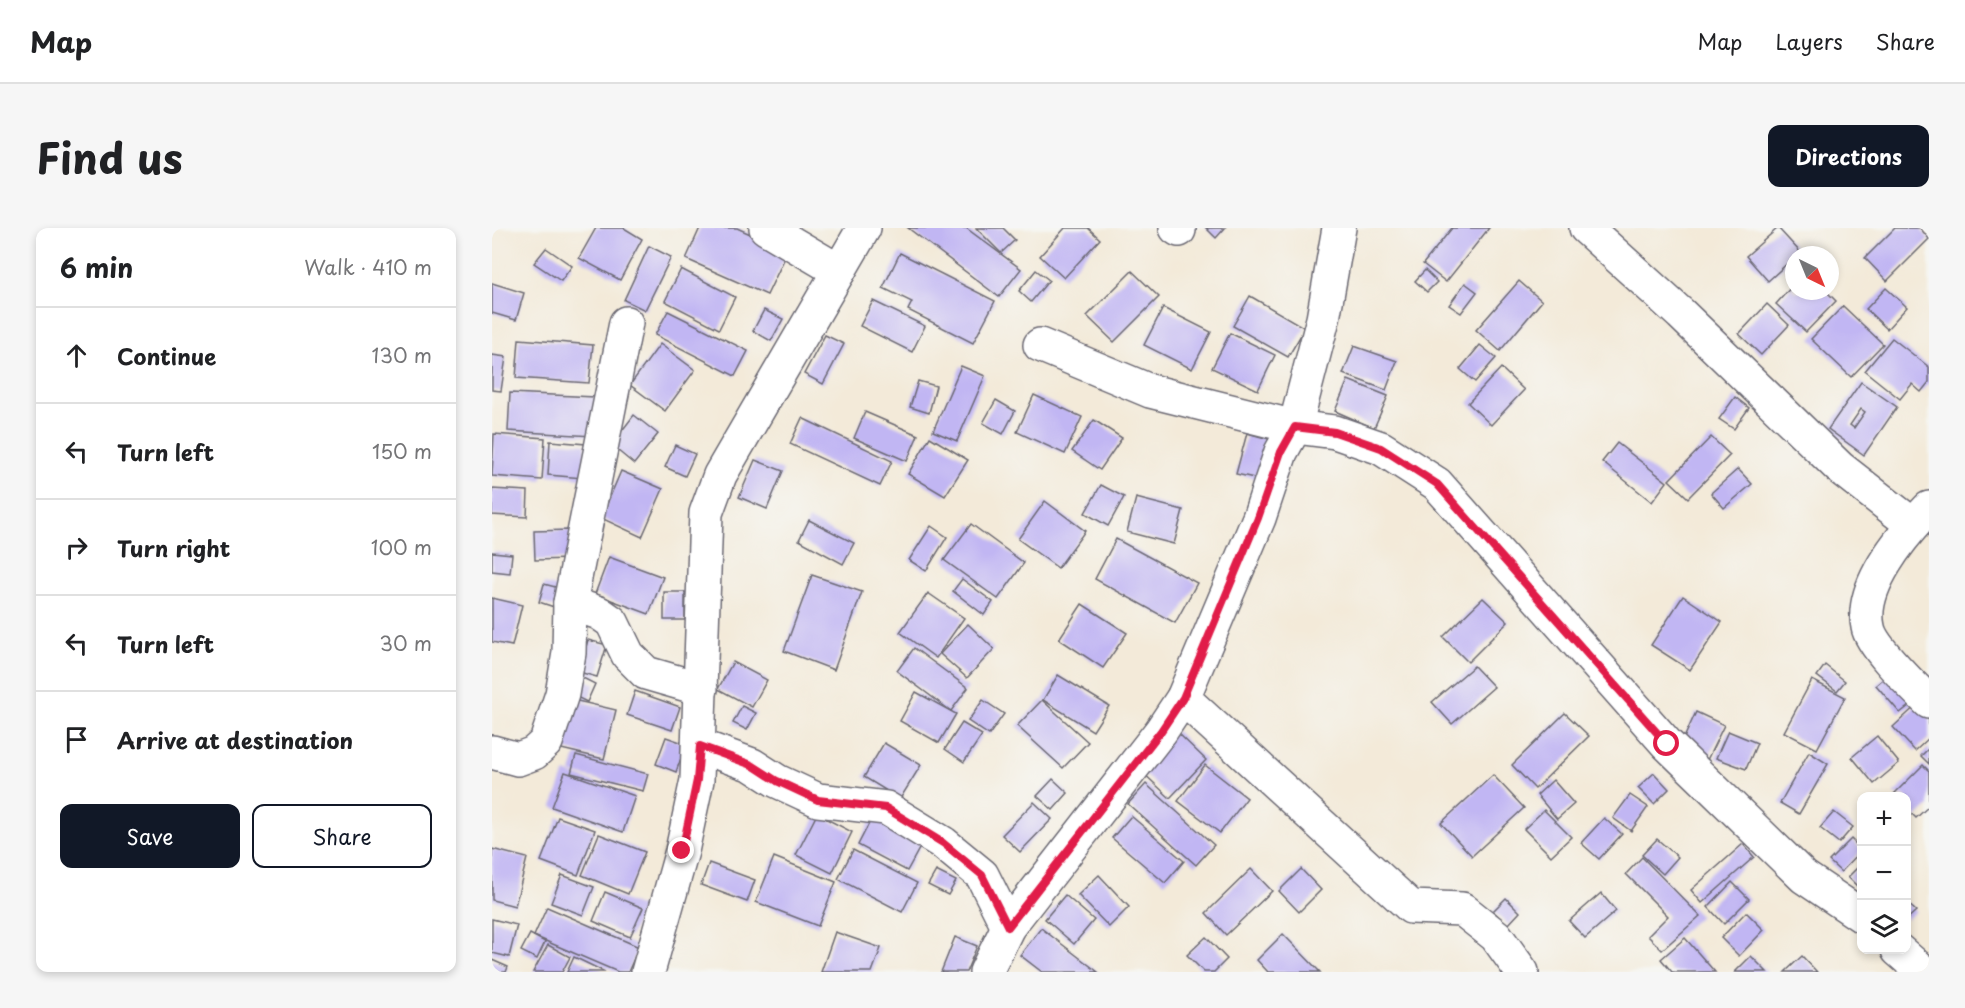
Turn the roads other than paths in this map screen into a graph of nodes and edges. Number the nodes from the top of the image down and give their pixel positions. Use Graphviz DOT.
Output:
graph roads {
  1 [pos="765,228"];
  2 [pos="864,228"];
  3 [pos="1339,228"];
  4 [pos="1586,228"];
  5 [pos="839,271"];
  6 [pos="626,322"];
  7 [pos="1040,345"];
  8 [pos="1295,427"];
  9 [pos="1921,516"];
  10 [pos="570,603"];
  11 [pos="701,689"];
  12 [pos="1183,698"];
  13 [pos="1929,702"];
  14 [pos="700,746"];
  15 [pos="492,752"];
  16 [pos="1857,913"];
  17 [pos="1008,927"];
  18 [pos="1903,954"];
  19 [pos="996,967"];
  20 [pos="648,972"];
  21 [pos="1522,972"];
  22 [pos="1923,972"];
  1 -- 5 [label="street"];
  2 -- 5 [label="street"];
  3 -- 8 [label="street"];
  4 -- 9 [label="street"];
  5 -- 11 [label="street"];
  6 -- 10 [label="street"];
  7 -- 8 [label="street"];
  8 -- 12 [label="street"];
  8 -- 16 [label="street"];
  9 -- 13 [label="street"];
  10 -- 11 [label="street"];
  10 -- 15 [label="street"];
  11 -- 14 [label="street"];
  12 -- 17 [label="street"];
  12 -- 21 [label="street"];
  14 -- 17 [label="street"];
  14 -- 20 [label="street"];
  17 -- 19 [label="street"];
  18 -- 22 [label="street"];
}
